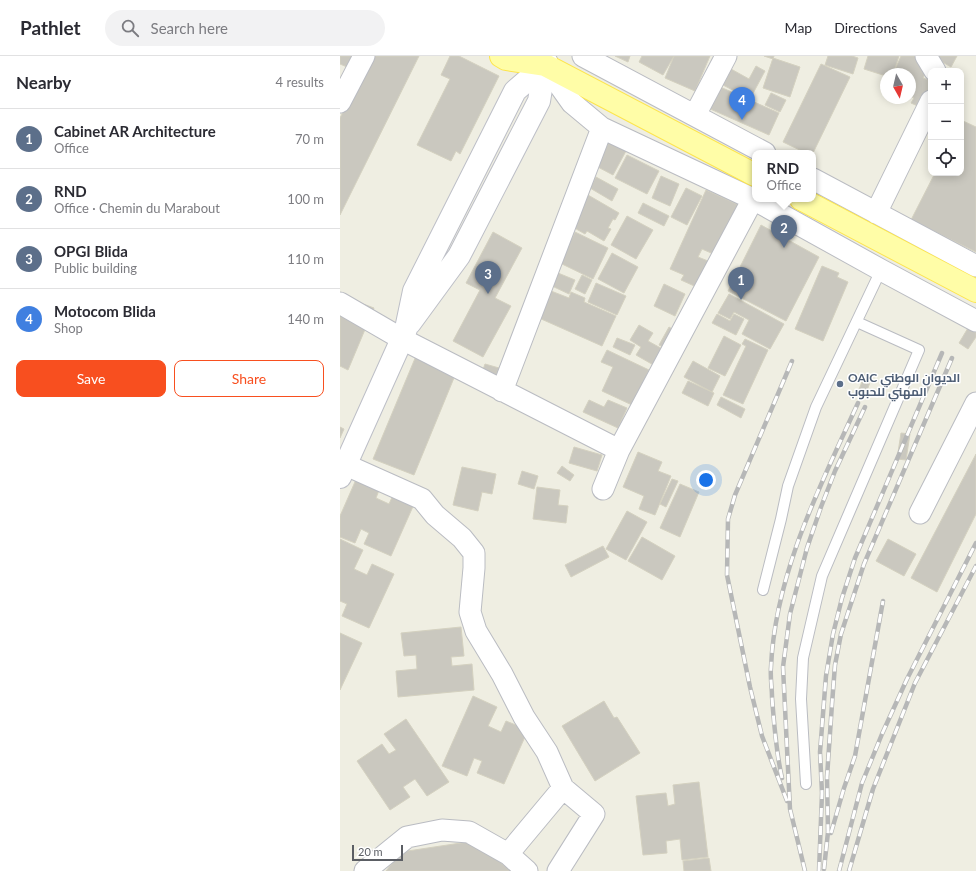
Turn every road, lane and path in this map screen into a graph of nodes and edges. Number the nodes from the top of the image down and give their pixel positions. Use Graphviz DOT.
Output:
graph roads {
  1 [pos="364,56"];
  2 [pos="501,56"];
  3 [pos="583,56"];
  4 [pos="726,56"];
  5 [pos="926,56"];
  6 [pos="544,59"];
  7 [pos="933,68"];
  8 [pos="340,102"];
  9 [pos="930,104"];
  10 [pos="695,115"];
  11 [pos="602,128"];
  12 [pos="760,150"];
  13 [pos="752,173"];
  14 [pos="816,181"];
  15 [pos="752,197"];
  16 [pos="752,202"];
  17 [pos="761,202"];
  18 [pos="807,202"];
  19 [pos="876,213"];
  20 [pos="976,266"];
  21 [pos="881,270"];
  22 [pos="976,291"];
  23 [pos="340,303"];
  24 [pos="976,321"];
  25 [pos="857,322"];
  26 [pos="404,334"];
  27 [pos="502,391"];
  28 [pos="976,403"];
  29 [pos="619,450"];
  30 [pos="343,471"];
  31 [pos="603,490"];
  32 [pos="920,513"];
  33 [pos="763,590"];
  34 [pos="806,784"];
  35 [pos="563,788"];
  36 [pos="508,854"];
  37 [pos="365,871"];
  38 [pos="527,871"];
  39 [pos="558,871"];
  1 -- 8 [label="street"];
  2 -- 6 [label="main road"];
  3 -- 10 [label="street"];
  4 -- 10 [label="street"];
  5 -- 7 [label="street"];
  6 -- 11 [label="street"];
  6 -- 13 [label="main road"];
  6 -- 26 [label="main road"];
  9 -- 19 [label="street"];
  10 -- 12 [label="street"];
  11 -- 15 [label="street"];
  11 -- 27 [label="street"];
  14 -- 19 [label="street"];
  16 -- 29 [label="street"];
  17 -- 21 [label="street"];
  18 -- 22 [label="main road"];
  19 -- 20 [label="street"];
  21 -- 24 [label="street"];
  21 -- 25 [label="lane"];
  23 -- 26 [label="street"];
  25 -- 33 [label="lane"];
  25 -- 34 [label="lane"];
  26 -- 27 [label="street"];
  26 -- 30 [label="main road"];
  27 -- 29 [label="street"];
  28 -- 32 [label="street"];
  29 -- 31 [label="street"];
  30 -- 35 [label="street"];
  35 -- 36 [label="street"];
  35 -- 39 [label="street"];
  36 -- 37 [label="street"];
  36 -- 38 [label="street"];
}
